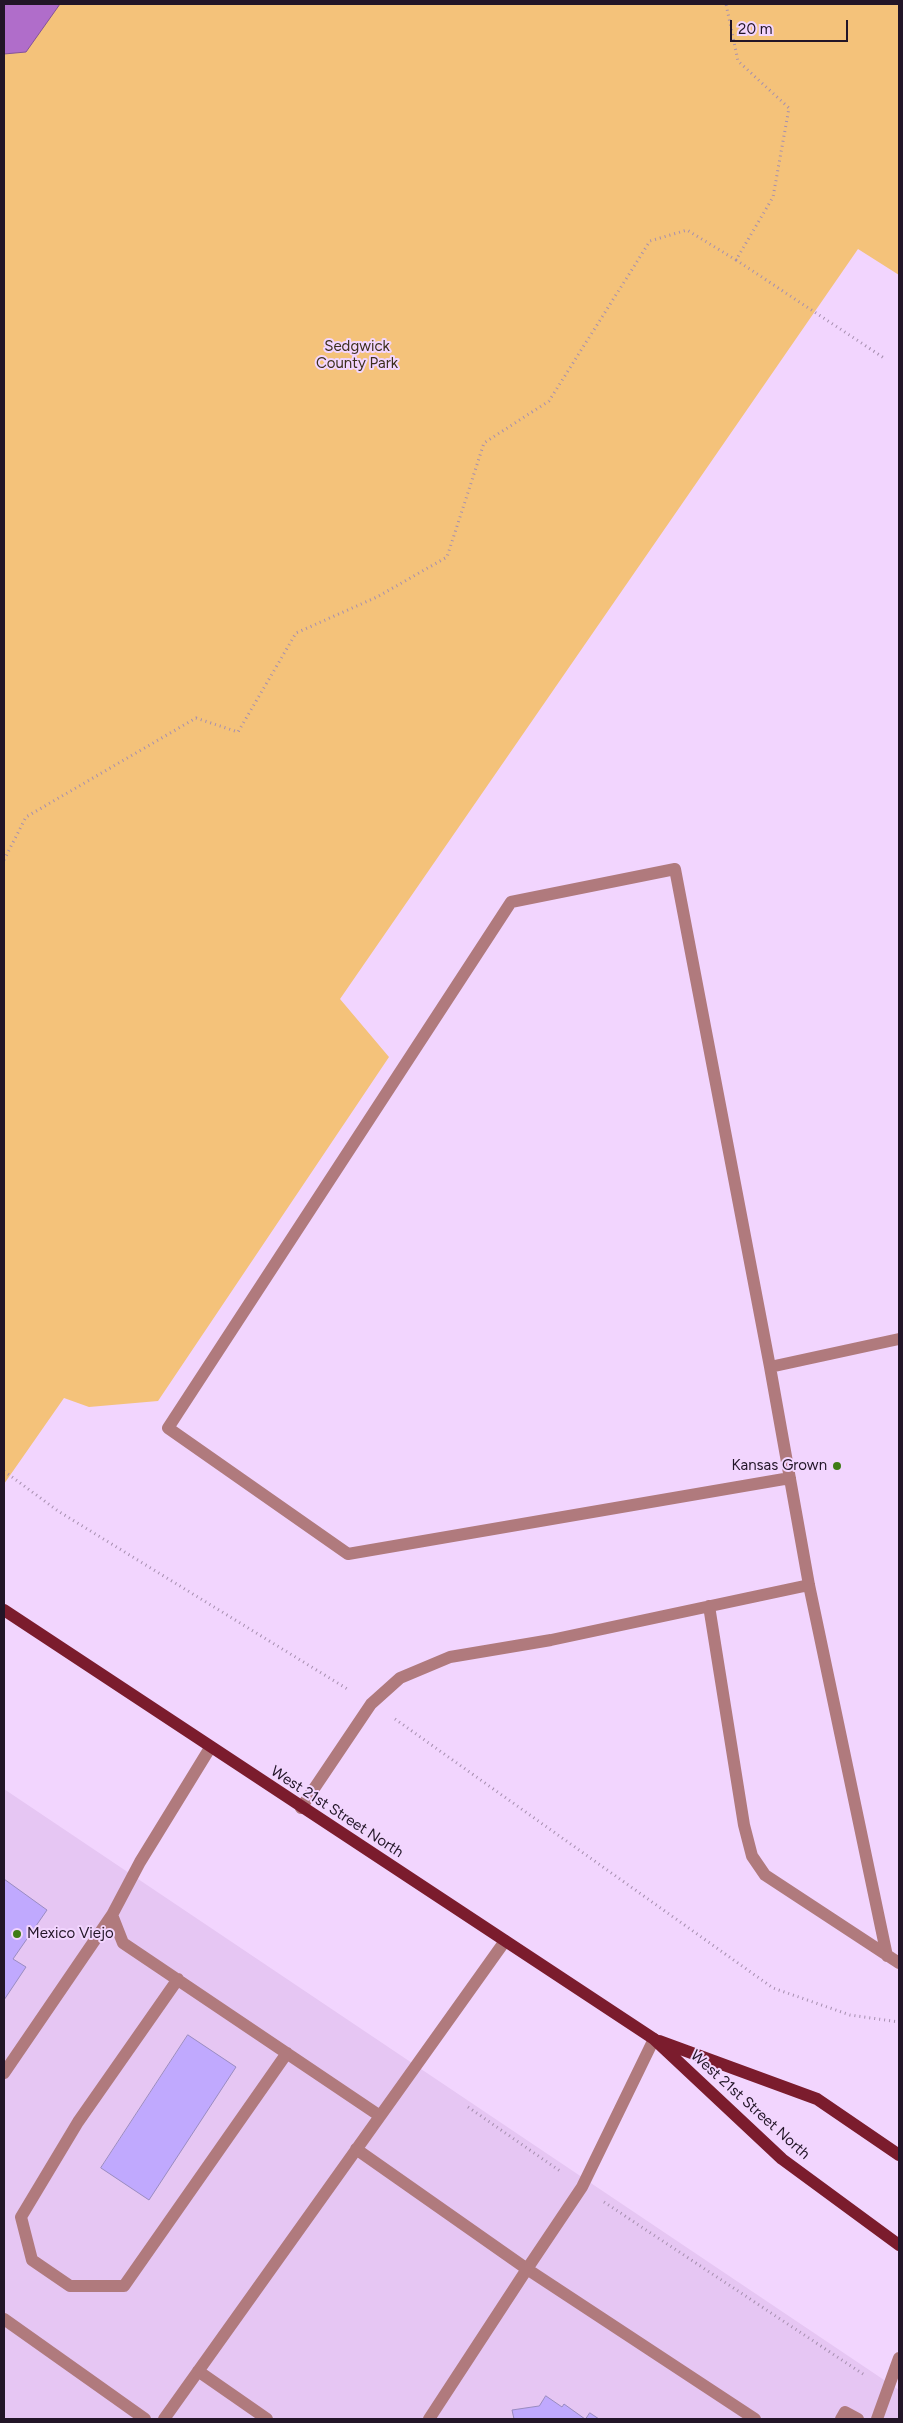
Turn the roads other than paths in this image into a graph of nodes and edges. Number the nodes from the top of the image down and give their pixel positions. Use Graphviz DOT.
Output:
graph roads {
  1 [pos="899,1339"];
  2 [pos="770,1367"];
  3 [pos="790,1478"];
  4 [pos="809,1585"];
  5 [pos="709,1606"];
  6 [pos="4,1610"];
  7 [pos="210,1748"];
  8 [pos="301,1808"];
  9 [pos="112,1915"];
  10 [pos="505,1941"];
  11 [pos="887,1956"];
  12 [pos="899,1963"];
  13 [pos="178,1979"];
  14 [pos="654,2040"];
  15 [pos="287,2053"];
  16 [pos="4,2073"];
  17 [pos="380,2116"];
  18 [pos="356,2149"];
  19 [pos="899,2155"];
  20 [pos="899,2245"];
  21 [pos="527,2269"];
  22 [pos="4,2319"];
  23 [pos="899,2358"];
  24 [pos="198,2371"];
  25 [pos="144,2419"];
  26 [pos="164,2419"];
  27 [pos="267,2419"];
  28 [pos="428,2419"];
  29 [pos="755,2419"];
  30 [pos="841,2419"];
  31 [pos="858,2419"];
  32 [pos="877,2419"];
  1 -- 2 [label="lane"];
  2 -- 3 [label="lane"];
  2 -- 3 [label="lane"];
  3 -- 4 [label="lane"];
  4 -- 5 [label="lane"];
  4 -- 11 [label="lane"];
  5 -- 8 [label="lane"];
  5 -- 11 [label="lane"];
  6 -- 7 [label="main road, West 21st Street North"];
  7 -- 8 [label="main road, West 21st Street North"];
  7 -- 9 [label="lane"];
  8 -- 10 [label="main road, West 21st Street North"];
  9 -- 13 [label="lane"];
  9 -- 16 [label="lane"];
  10 -- 14 [label="main road, West 21st Street North"];
  10 -- 17 [label="lane"];
  11 -- 12 [label="lane"];
  13 -- 15 [label="lane"];
  13 -- 15 [label="lane"];
  14 -- 19 [label="main road, West 21st Street North"];
  14 -- 20 [label="main road, West 21st Street North"];
  14 -- 21 [label="lane"];
  15 -- 17 [label="lane"];
  17 -- 18 [label="lane"];
  18 -- 21 [label="lane"];
  18 -- 24 [label="lane"];
  21 -- 28 [label="lane"];
  21 -- 29 [label="lane"];
  22 -- 25 [label="lane"];
  23 -- 32 [label="lane"];
  24 -- 26 [label="lane"];
  24 -- 27 [label="lane"];
  30 -- 31 [label="lane"];
}
